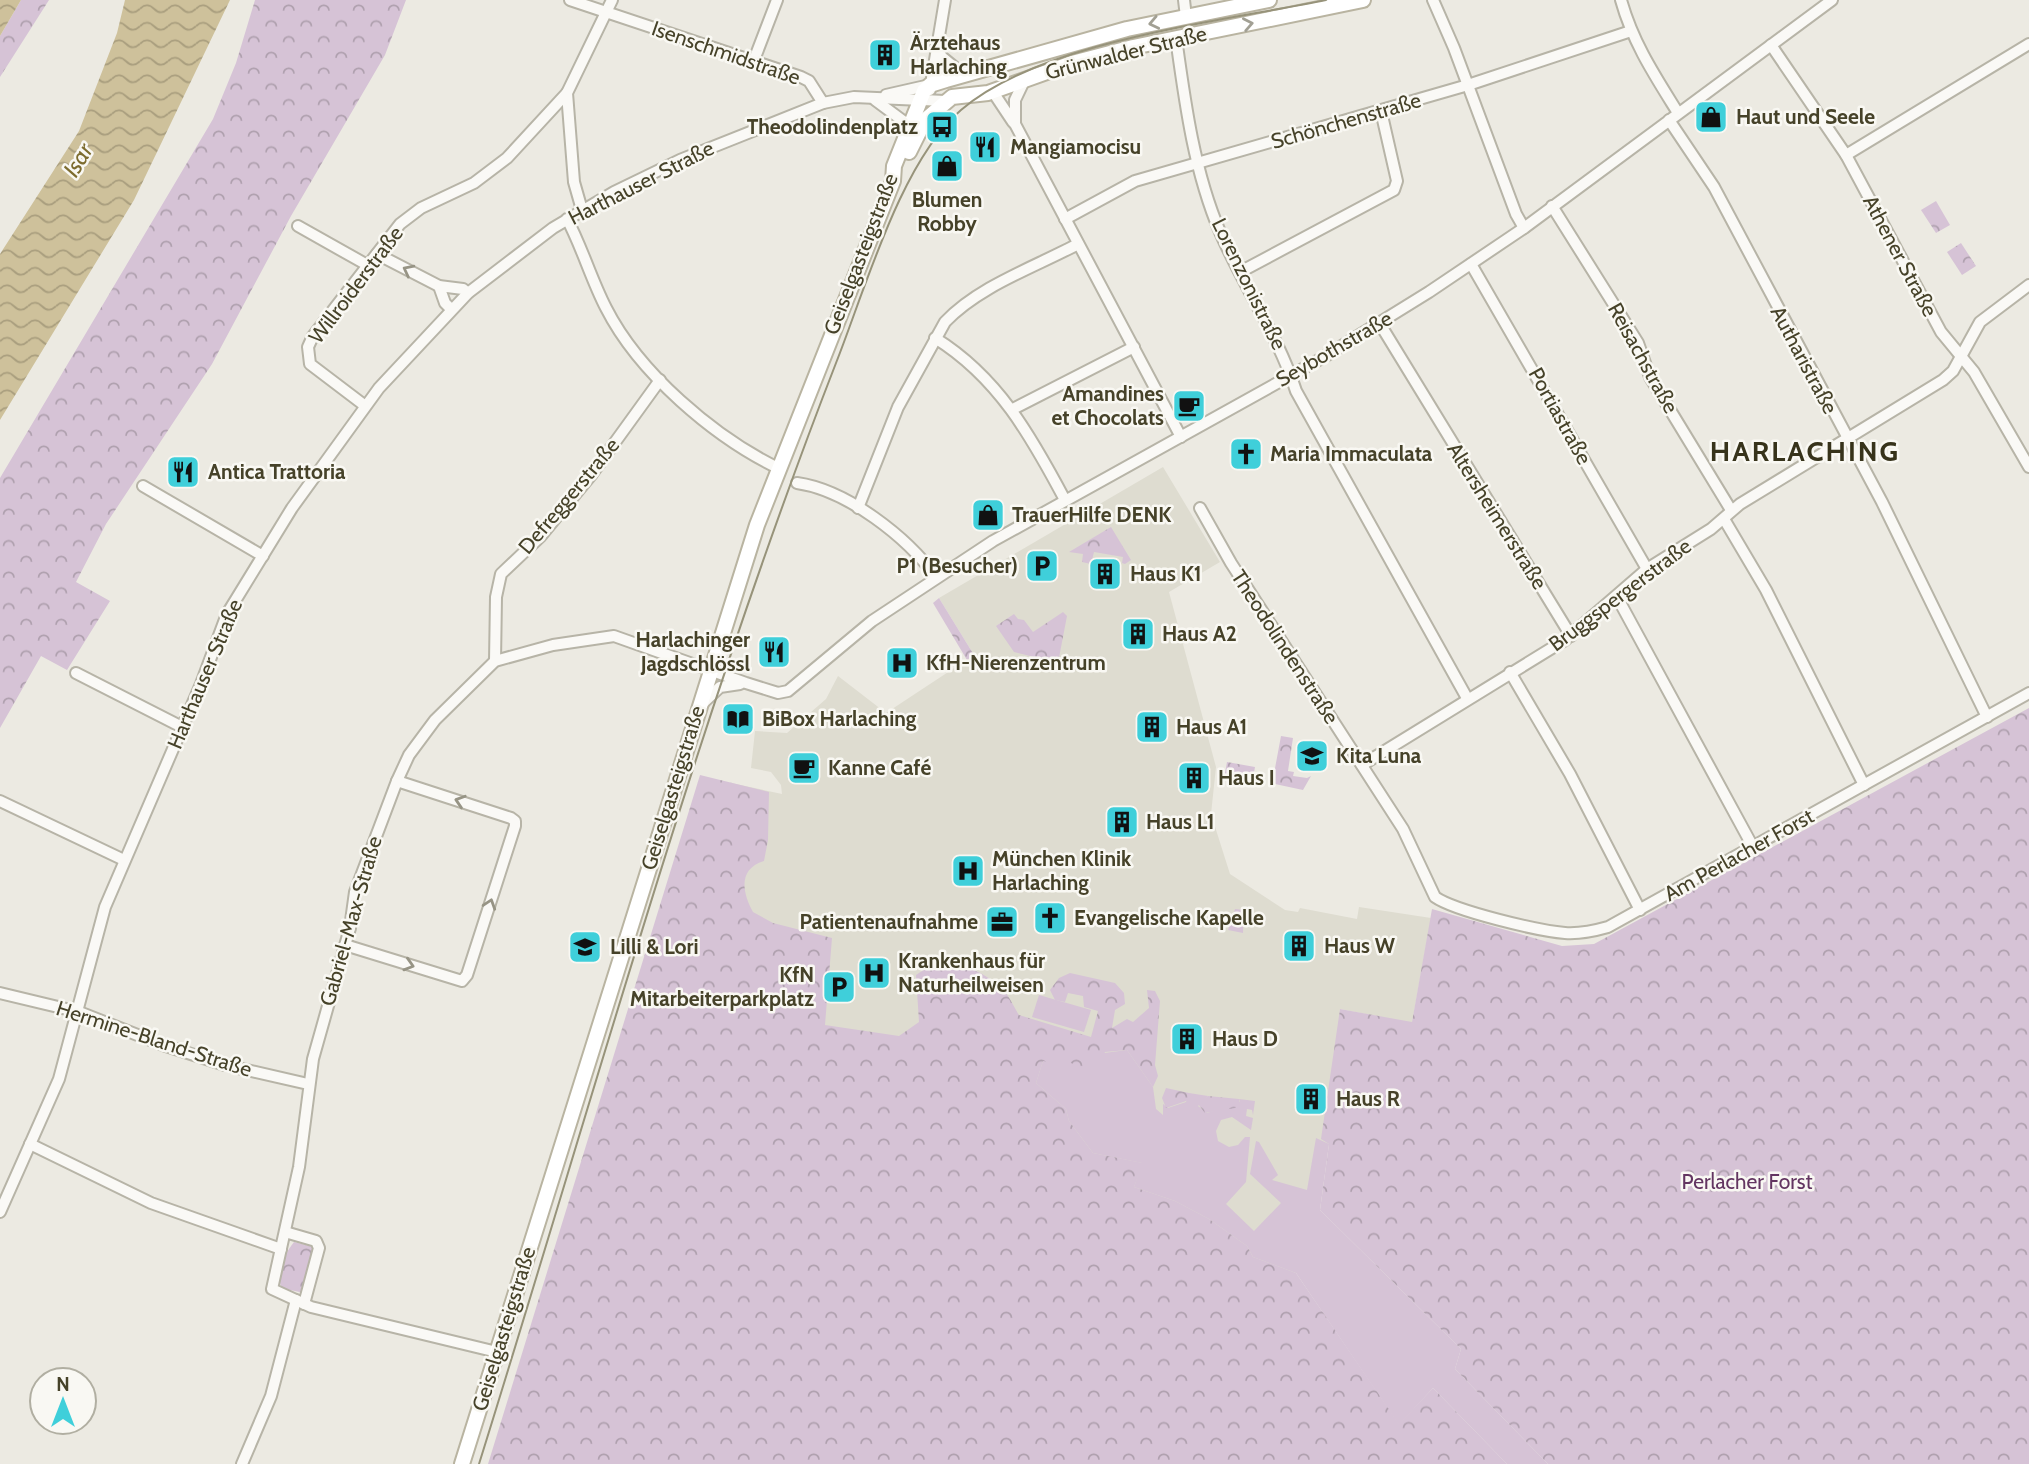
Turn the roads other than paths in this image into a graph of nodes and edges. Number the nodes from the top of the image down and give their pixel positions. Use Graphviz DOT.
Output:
graph roads {
  1 [pos="570,0"];
  2 [pos="612,0"];
  3 [pos="777,0"];
  4 [pos="945,0"];
  5 [pos="1184,0"];
  6 [pos="1269,0"];
  7 [pos="1363,0"];
  8 [pos="1433,0"];
  9 [pos="1621,0"];
  10 [pos="1832,0"];
  11 [pos="606,12"];
  12 [pos="1186,17"];
  13 [pos="1631,31"];
  14 [pos="1176,38"];
  15 [pos="2029,44"];
  16 [pos="1771,45"];
  17 [pos="936,47"];
  18 [pos="754,60"];
  19 [pos="994,67"];
  20 [pos="964,75"];
  21 [pos="1025,79"];
  22 [pos="930,85"];
  23 [pos="1468,85"];
  24 [pos="993,92"];
  25 [pos="567,93"];
  26 [pos="873,98"];
  27 [pos="932,100"];
  28 [pos="823,103"];
  29 [pos="1381,111"];
  30 [pos="1674,117"];
  31 [pos="1015,124"];
  32 [pos="910,126"];
  33 [pos="1846,155"];
  34 [pos="1198,163"];
  35 [pos="893,181"];
  36 [pos="1552,206"];
  37 [pos="582,210"];
  38 [pos="567,219"];
  39 [pos="1065,219"];
  40 [pos="298,226"];
  41 [pos="1524,228"];
  42 [pos="1078,244"];
  43 [pos="377,254"];
  44 [pos="1471,264"];
  45 [pos="369,266"];
  46 [pos="1240,272"];
  47 [pos="2029,285"];
  48 [pos="439,286"];
  49 [pos="468,293"];
  50 [pos="451,309"];
  51 [pos="1380,324"];
  52 [pos="935,338"];
  53 [pos="1134,348"];
  54 [pos="1960,356"];
  55 [pos="1291,375"];
  56 [pos="660,380"];
  57 [pos="364,405"];
  58 [pos="1013,409"];
  59 [pos="1181,437"];
  60 [pos="1846,439"];
  61 [pos="2029,467"];
  62 [pos="778,468"];
  63 [pos="797,482"];
  64 [pos="143,486"];
  65 [pos="1065,500"];
  66 [pos="858,508"];
  67 [pos="1200,508"];
  68 [pos="1727,515"];
  69 [pos="263,556"];
  70 [pos="1647,569"];
  71 [pos="936,577"];
  72 [pos="1617,597"];
  73 [pos="1571,636"];
  74 [pos="495,661"];
  75 [pos="710,670"];
  76 [pos="1510,671"];
  77 [pos="76,673"];
  78 [pos="746,684"];
  79 [pos="2029,693"];
  80 [pos="1468,698"];
  81 [pos="698,708"];
  82 [pos="1987,717"];
  83 [pos="182,727"];
  84 [pos="1362,765"];
  85 [pos="397,781"];
  86 [pos="1864,785"];
  87 [pos="0,801"];
  88 [pos="1753,847"];
  89 [pos="124,860"];
  90 [pos="1433,894"];
  91 [pos="1640,910"];
  92 [pos="345,945"];
  93 [pos="0,993"];
  94 [pos="79,1012"];
  95 [pos="308,1084"];
  96 [pos="30,1144"];
  97 [pos="0,1212"];
  98 [pos="285,1232"];
  99 [pos="281,1249"];
  100 [pos="300,1302"];
  101 [pos="497,1352"];
  102 [pos="242,1464"];
  103 [pos="462,1464"];
  1 -- 11 [label="street, Isenschmidstraße"];
  2 -- 11 [label="street"];
  3 -- 18 [label="street"];
  4 -- 17 [label="street, Geiselgasteigstraße"];
  5 -- 12 [label="street"];
  6 -- 12 [label="main road, Grünwalder Straße"];
  14 -- 7 [label="main road, Grünwalder Straße, one-way"];
  8 -- 23 [label="street"];
  9 -- 13 [label="street, Autharistraße"];
  10 -- 16 [label="street, Seybothstraße"];
  11 -- 18 [label="street, Isenschmidstraße"];
  11 -- 25 [label="street"];
  12 -- 19 [label="main road, Grünwalder Straße, one-way"];
  13 -- 23 [label="street, Schönchenstraße"];
  13 -- 30 [label="street, Autharistraße"];
  14 -- 21 [label="main road, Grünwalder Straße"];
  14 -- 34 [label="street, Lorenzonistraße"];
  15 -- 33 [label="street"];
  16 -- 30 [label="street, Seybothstraße"];
  16 -- 33 [label="street, Athener Straße"];
  17 -- 20 [label="street"];
  17 -- 22 [label="street, Geiselgasteigstraße"];
  18 -- 28 [label="street, Isenschmidstraße"];
  19 -- 20 [label="main road, Grünwalder Straße"];
  19 -- 24 [label="main road"];
  20 -- 22 [label="main road, Grünwalder Straße"];
  21 -- 24 [label="main road, Grünwalder Straße"];
  21 -- 31 [label="street"];
  22 -- 26 [label="street, Isenschmidstraße"];
  22 -- 27 [label="main road, Geiselgasteigstraße"];
  23 -- 29 [label="street, Schönchenstraße"];
  23 -- 41 [label="street"];
  24 -- 27 [label="main road, Grünwalder Straße"];
  24 -- 31 [label="street"];
  25 -- 37 [label="street"];
  25 -- 43 [label="street, Willroiderstraße"];
  26 -- 27 [label="street, Isenschmidstraße"];
  26 -- 28 [label="street, Isenschmidstraße"];
  26 -- 32 [label="street"];
  27 -- 32 [label="main road, Geiselgasteigstraße"];
  27 -- 35 [label="main road"];
  28 -- 37 [label="street, Harthauser Straße"];
  29 -- 34 [label="street, Schönchenstraße"];
  29 -- 46 [label="street"];
  30 -- 36 [label="street, Seybothstraße"];
  30 -- 60 [label="street, Autharistraße"];
  31 -- 39 [label="street"];
  32 -- 35 [label="main road, Geiselgasteigstraße"];
  33 -- 54 [label="street, Athener Straße"];
  34 -- 39 [label="street, Schönchenstraße"];
  34 -- 46 [label="street, Lorenzonistraße"];
  35 -- 62 [label="main road, Geiselgasteigstraße"];
  36 -- 41 [label="street, Seybothstraße"];
  36 -- 68 [label="street, Reisachstraße"];
  37 -- 38 [label="street, Harthauser Straße"];
  38 -- 49 [label="street, Harthauser Straße"];
  38 -- 56 [label="street"];
  39 -- 42 [label="street"];
  40 -- 45 [label="street"];
  41 -- 44 [label="street, Seybothstraße"];
  42 -- 52 [label="street"];
  42 -- 53 [label="street"];
  43 -- 45 [label="street, Willroiderstraße"];
  48 -- 43 [label="street, one-way"];
  44 -- 51 [label="street, Seybothstraße"];
  44 -- 70 [label="street, Portiastraße"];
  45 -- 57 [label="street, Willroiderstraße"];
  46 -- 55 [label="street, Lorenzonistraße"];
  47 -- 54 [label="street, Bruggspergerstraße"];
  48 -- 49 [label="street"];
  48 -- 50 [label="street"];
  49 -- 50 [label="street, Harthauser Straße"];
  50 -- 57 [label="street, Harthauser Straße"];
  51 -- 55 [label="street, Seybothstraße"];
  51 -- 73 [label="street, Altersheimerstraße"];
  52 -- 58 [label="street"];
  52 -- 66 [label="street"];
  53 -- 58 [label="street"];
  53 -- 59 [label="street"];
  54 -- 60 [label="street, Bruggspergerstraße"];
  54 -- 61 [label="street, Athener Straße"];
  55 -- 59 [label="street, Seybothstraße"];
  55 -- 80 [label="street, Lorenzonistraße"];
  56 -- 62 [label="street"];
  56 -- 74 [label="street, Defreggerstraße"];
  57 -- 69 [label="street, Harthauser Straße"];
  58 -- 65 [label="street"];
  59 -- 65 [label="street, Seybothstraße"];
  60 -- 68 [label="street, Bruggspergerstraße"];
  60 -- 82 [label="street, Autharistraße"];
  62 -- 75 [label="main road, Geiselgasteigstraße"];
  63 -- 66 [label="street"];
  64 -- 69 [label="street"];
  65 -- 71 [label="street, Seybothstraße"];
  66 -- 71 [label="street"];
  67 -- 84 [label="street, Theodolindenstraße"];
  68 -- 70 [label="street, Bruggspergerstraße"];
  68 -- 86 [label="street, Reisachstraße"];
  69 -- 83 [label="street, Harthauser Straße"];
  70 -- 72 [label="street, Bruggspergerstraße"];
  71 -- 78 [label="street, Seybothstraße"];
  72 -- 73 [label="street, Bruggspergerstraße"];
  72 -- 88 [label="street"];
  73 -- 76 [label="street, Bruggspergerstraße"];
  74 -- 75 [label="street, Gabriel-Max-Straße"];
  74 -- 85 [label="street, Gabriel-Max-Straße"];
  75 -- 78 [label="street, Gabriel-Max-Straße"];
  75 -- 81 [label="main road, Geiselgasteigstraße"];
  76 -- 80 [label="street, Bruggspergerstraße"];
  76 -- 91 [label="street"];
  77 -- 83 [label="street"];
  78 -- 81 [label="street"];
  79 -- 82 [label="street, Am Perlacher Forst"];
  80 -- 84 [label="street, Bruggspergerstraße"];
  81 -- 101 [label="main road, Geiselgasteigstraße"];
  82 -- 86 [label="street, Am Perlacher Forst"];
  83 -- 89 [label="street, Harthauser Straße"];
  84 -- 90 [label="street, Theodolindenstraße"];
  85 -- 92 [label="street, Gabriel-Max-Straße"];
  92 -- 85 [label="street, one-way"];
  86 -- 88 [label="street, Am Perlacher Forst"];
  87 -- 89 [label="street"];
  88 -- 91 [label="street, Am Perlacher Forst"];
  89 -- 94 [label="street, Harthauser Straße"];
  90 -- 91 [label="street, Am Perlacher Forst"];
  92 -- 95 [label="street, Gabriel-Max-Straße"];
  93 -- 94 [label="street, Hermine-Bland-Straße"];
  94 -- 95 [label="street, Hermine-Bland-Straße"];
  94 -- 96 [label="street, Harthauser Straße"];
  95 -- 98 [label="street, Gabriel-Max-Straße"];
  96 -- 97 [label="street, Harthauser Straße"];
  96 -- 99 [label="street"];
  98 -- 99 [label="street, Gabriel-Max-Straße"];
  98 -- 100 [label="street"];
  99 -- 100 [label="street, Gabriel-Max-Straße"];
  100 -- 101 [label="street"];
  100 -- 102 [label="street"];
  101 -- 103 [label="main road, Geiselgasteigstraße"];
}
